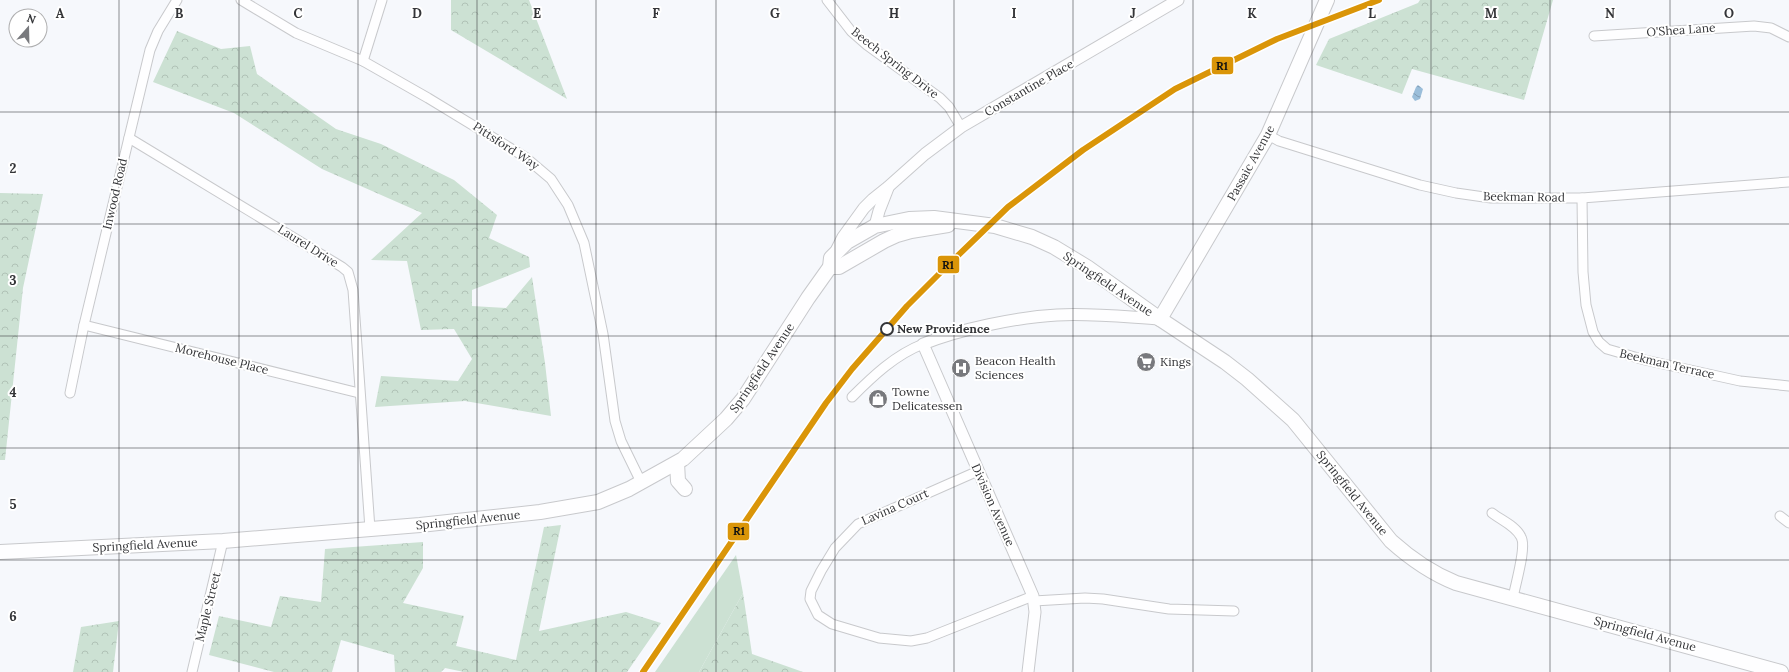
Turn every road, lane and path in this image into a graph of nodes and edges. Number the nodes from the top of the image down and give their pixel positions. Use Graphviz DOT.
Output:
graph roads {
  1 [pos="177,0"];
  2 [pos="240,0"];
  3 [pos="382,0"];
  4 [pos="827,0"];
  5 [pos="1178,0"];
  6 [pos="1327,0"];
  7 [pos="1594,36"];
  8 [pos="1789,37"];
  9 [pos="363,61"];
  10 [pos="961,128"];
  11 [pos="1268,135"];
  12 [pos="129,138"];
  13 [pos="1789,182"];
  14 [pos="888,187"];
  15 [pos="1582,198"];
  16 [pos="970,223"];
  17 [pos="876,226"];
  18 [pos="836,252"];
  19 [pos="846,263"];
  20 [pos="830,267"];
  21 [pos="1160,319"];
  22 [pos="84,325"];
  23 [pos="923,344"];
  24 [pos="1789,386"];
  25 [pos="70,393"];
  26 [pos="360,393"];
  27 [pos="852,397"];
  28 [pos="677,463"];
  29 [pos="978,471"];
  30 [pos="641,482"];
  31 [pos="685,489"];
  32 [pos="1492,514"];
  33 [pos="1780,516"];
  34 [pos="1789,523"];
  35 [pos="370,529"];
  36 [pos="224,541"];
  37 [pos="0,552"];
  38 [pos="1513,598"];
  39 [pos="1033,599"];
  40 [pos="1234,611"];
  41 [pos="1028,671"];
  42 [pos="192,672"];
  43 [pos="1782,672"];
  1 -- 12 [label="street, Inwood Road"];
  2 -- 9 [label="street, Pittsford Way"];
  3 -- 9 [label="street"];
  4 -- 10 [label="street, Beech Spring Drive"];
  5 -- 10 [label="street, Constantine Place"];
  6 -- 11 [label="main road, Passaic Avenue"];
  7 -- 8 [label="street, O'Shea Lane"];
  9 -- 30 [label="street, Pittsford Way"];
  10 -- 14 [label="street, Constantine Place"];
  11 -- 15 [label="street, Beekman Road"];
  11 -- 21 [label="main road, Passaic Avenue"];
  12 -- 22 [label="street, Inwood Road"];
  12 -- 26 [label="street, Laurel Drive"];
  13 -- 15 [label="street, Beekman Road"];
  14 -- 17 [label="street, Constantine Place"];
  14 -- 18 [label="street, Constantine Place"];
  15 -- 24 [label="street, Beekman Terrace"];
  16 -- 17 [label="main road, Springfield Avenue"];
  16 -- 19 [label="main road, Springfield Avenue"];
  16 -- 21 [label="main road, Springfield Avenue"];
  17 -- 18 [label="main road, Springfield Avenue"];
  17 -- 19 [label="main road"];
  18 -- 20 [label="main road, Springfield Avenue"];
  19 -- 20 [label="main road, Springfield Avenue"];
  20 -- 28 [label="main road, Springfield Avenue"];
  21 -- 23 [label="street"];
  21 -- 38 [label="main road, Springfield Avenue"];
  22 -- 25 [label="street, Inwood Road"];
  22 -- 26 [label="street, Morehouse Place"];
  23 -- 27 [label="street"];
  23 -- 29 [label="street, Division Avenue"];
  26 -- 35 [label="street, Laurel Drive"];
  28 -- 30 [label="main road, Springfield Avenue"];
  28 -- 31 [label="main road"];
  29 -- 39 [label="street, Division Avenue"];
  29 -- 39 [label="street, Lavina Court"];
  30 -- 35 [label="main road, Springfield Avenue"];
  32 -- 38 [label="street"];
  33 -- 34 [label="street"];
  35 -- 36 [label="main road, Springfield Avenue"];
  36 -- 37 [label="main road, Springfield Avenue"];
  36 -- 42 [label="street, Maple Street"];
  38 -- 43 [label="main road, Springfield Avenue"];
  39 -- 40 [label="street, Lavina Court"];
  39 -- 41 [label="street, Division Avenue"];
}
